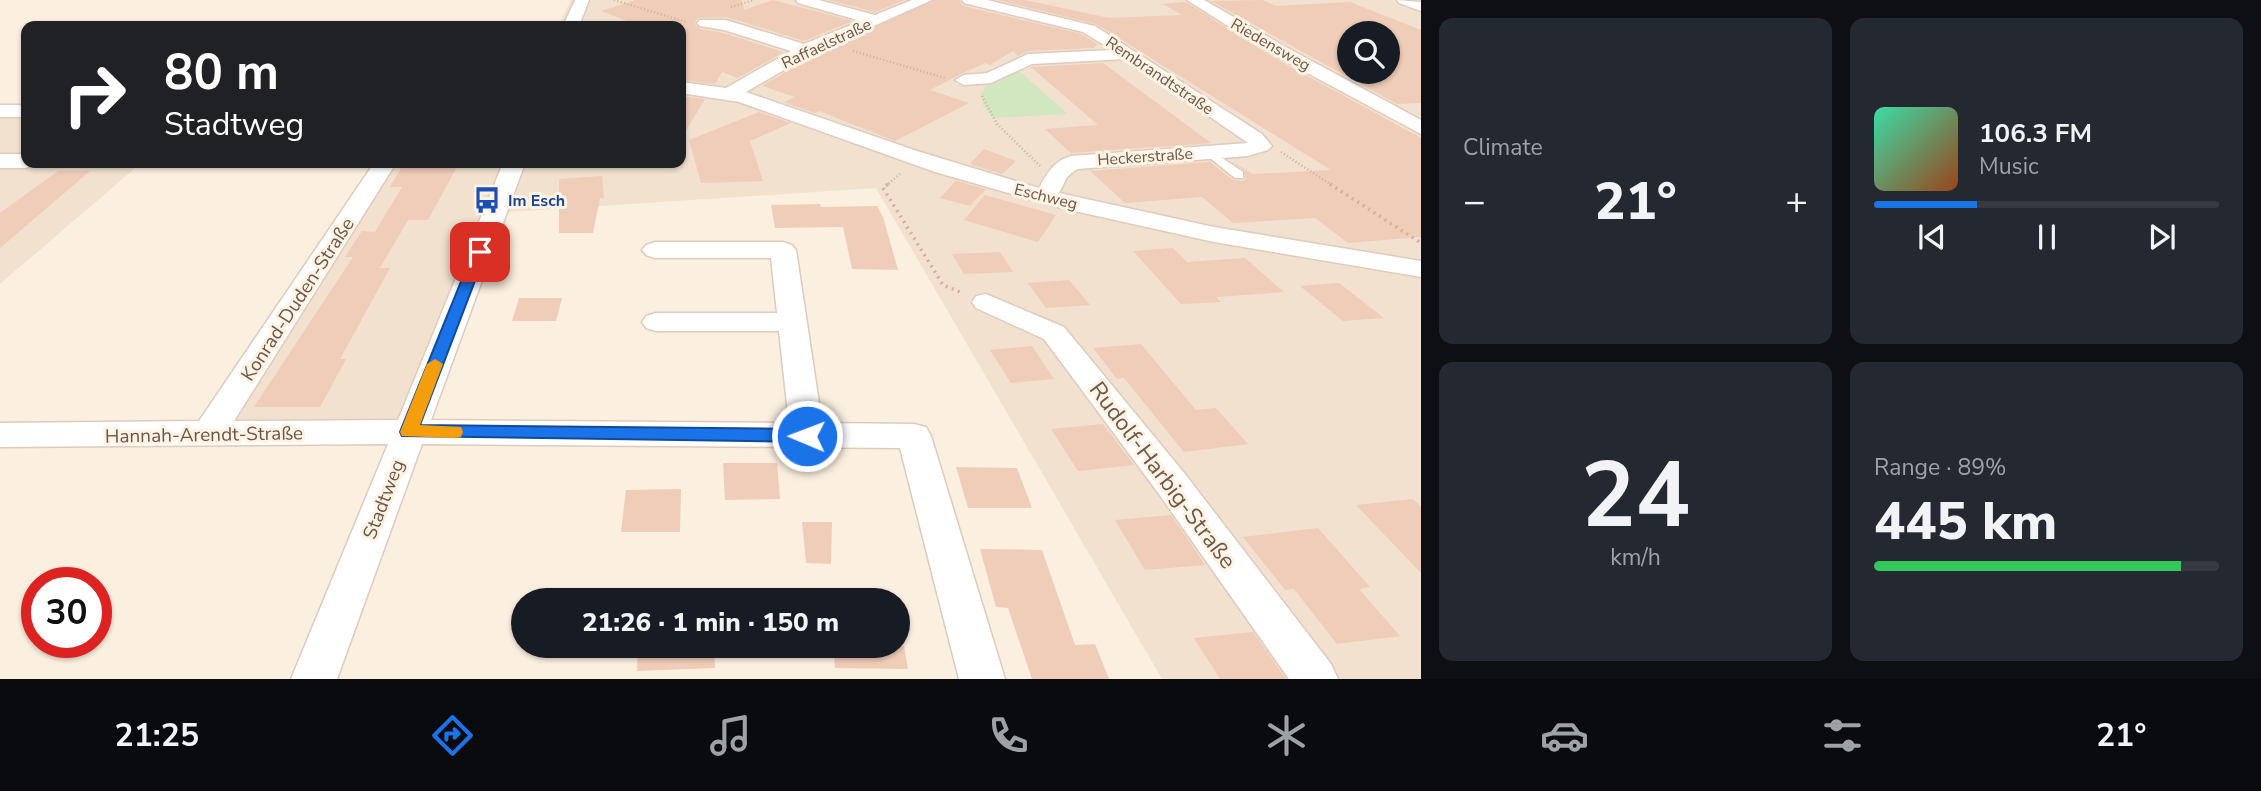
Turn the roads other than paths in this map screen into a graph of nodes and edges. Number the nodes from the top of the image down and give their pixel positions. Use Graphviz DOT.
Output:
graph roads {
  1 [pos="582,0"];
  2 [pos="803,0"];
  3 [pos="925,0"];
  4 [pos="970,0"];
  5 [pos="1194,0"];
  6 [pos="1404,0"];
  7 [pos="1421,7"];
  8 [pos="875,20"];
  9 [pos="573,21"];
  10 [pos="705,23"];
  11 [pos="805,50"];
  12 [pos="1129,54"];
  13 [pos="964,80"];
  14 [pos="686,89"];
  15 [pos="730,93"];
  16 [pos="0,111"];
  17 [pos="21,111"];
  18 [pos="1421,128"];
  19 [pos="1261,146"];
  20 [pos="1209,152"];
  21 [pos="0,161"];
  22 [pos="21,161"];
  23 [pos="383,168"];
  24 [pos="511,168"];
  25 [pos="1239,175"];
  26 [pos="1046,197"];
  27 [pos="655,250"];
  28 [pos="1421,269"];
  29 [pos="986,302"];
  30 [pos="792,322"];
  31 [pos="656,323"];
  32 [pos="409,432"];
  33 [pos="0,435"];
  34 [pos="208,435"];
  35 [pos="807,436"];
  36 [pos="314,679"];
  37 [pos="982,679"];
  38 [pos="1315,679"];
  1 -- 9 [label="street"];
  2 -- 8 [label="street"];
  3 -- 8 [label="street, Raffaelstraße"];
  4 -- 12 [label="street, Rembrandtstraße"];
  5 -- 18 [label="street, Riedensweg"];
  6 -- 7 [label="street"];
  8 -- 11 [label="street, Raffaelstraße"];
  10 -- 11 [label="street"];
  11 -- 15 [label="street, Raffaelstraße"];
  12 -- 13 [label="street"];
  12 -- 19 [label="street, Rembrandtstraße"];
  14 -- 15 [label="street, Eschweg"];
  15 -- 26 [label="street, Eschweg"];
  16 -- 17 [label="street"];
  19 -- 20 [label="street, Heckerstraße"];
  20 -- 25 [label="lane"];
  20 -- 26 [label="street, Heckerstraße"];
  21 -- 22 [label="street"];
  23 -- 34 [label="street, Konrad-Duden-Straße"];
  24 -- 32 [label="street, Stadtweg"];
  26 -- 28 [label="street, Eschweg"];
  27 -- 30 [label="street"];
  29 -- 38 [label="street, Rudolf-Harbig-Straße"];
  30 -- 31 [label="street"];
  30 -- 35 [label="street"];
  32 -- 34 [label="street, Hannah-Arendt-Straße"];
  32 -- 35 [label="street, Hannah-Arendt-Straße"];
  32 -- 36 [label="street, Stadtweg"];
  33 -- 34 [label="street, Hannah-Arendt-Straße"];
  35 -- 37 [label="street, Hannah-Arendt-Straße"];
}
